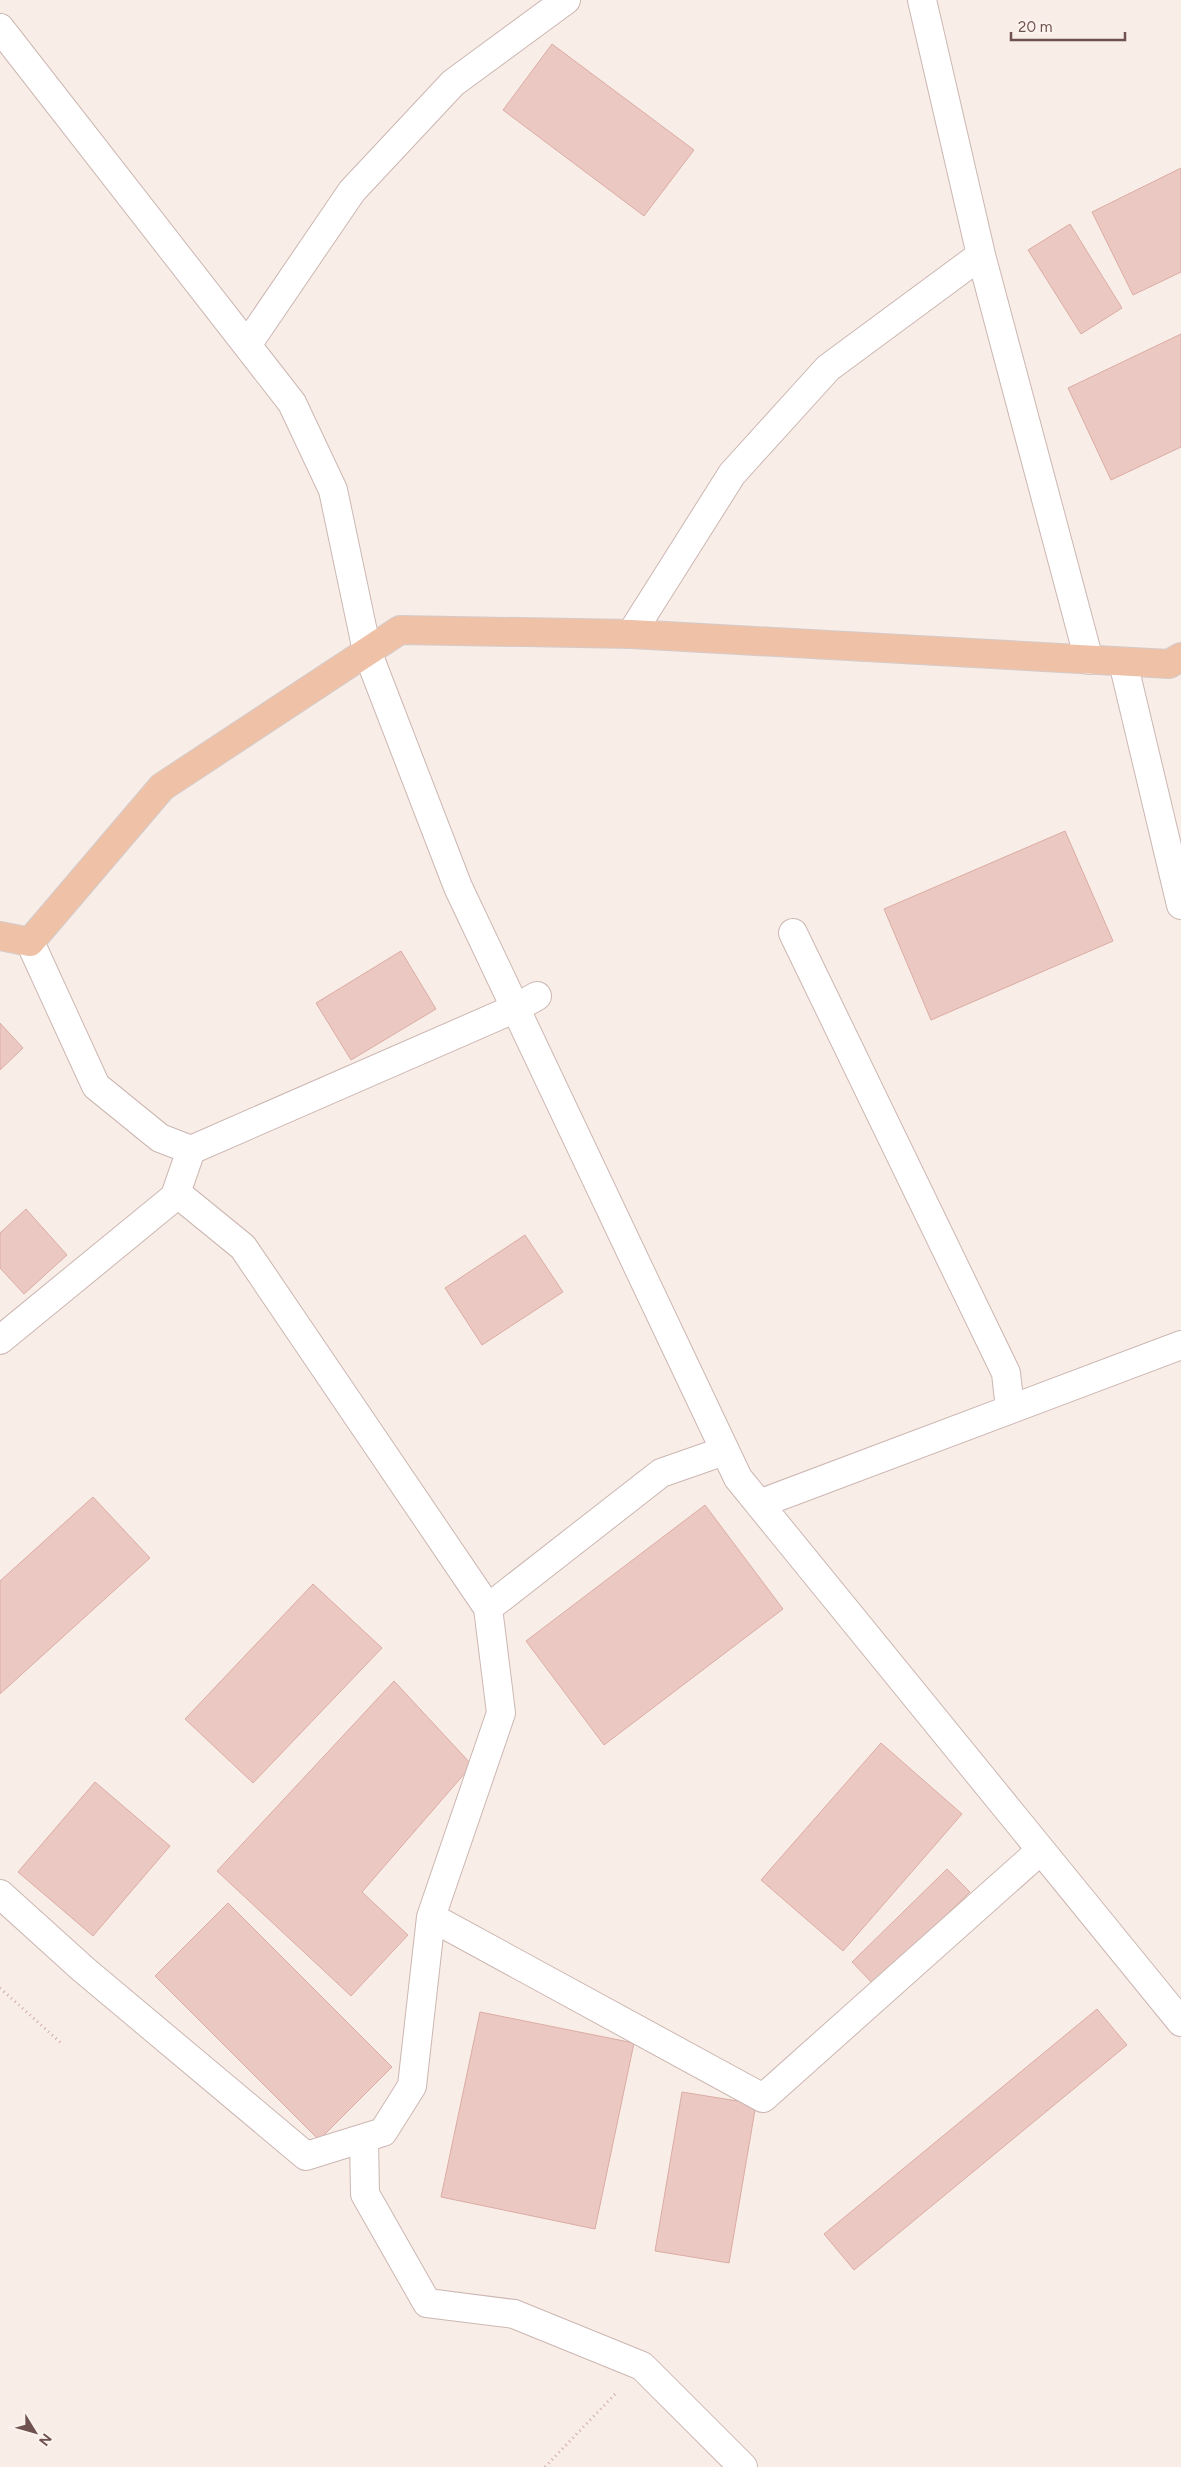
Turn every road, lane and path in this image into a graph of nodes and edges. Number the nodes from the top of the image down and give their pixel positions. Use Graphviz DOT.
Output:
graph roads {
  1 [pos="566,0"];
  2 [pos="922,0"];
  3 [pos="0,28"];
  4 [pos="981,255"];
  5 [pos="247,345"];
  6 [pos="631,634"];
  7 [pos="367,651"];
  8 [pos="1181,657"];
  9 [pos="1089,660"];
  10 [pos="1123,662"];
  11 [pos="1181,905"];
  12 [pos="793,933"];
  13 [pos="0,936"];
  14 [pos="30,942"];
  15 [pos="526,1002"];
  16 [pos="191,1150"];
  17 [pos="175,1196"];
  18 [pos="0,1340"];
  19 [pos="1181,1345"];
  20 [pos="1010,1409"];
  21 [pos="724,1451"];
  22 [pos="758,1504"];
  23 [pos="488,1608"];
  24 [pos="1041,1850"];
  25 [pos="0,1894"];
  26 [pos="431,1917"];
  27 [pos="0,1988"];
  28 [pos="1181,2022"];
  29 [pos="62,2043"];
  30 [pos="364,2139"];
  31 [pos="642,2366"];
  32 [pos="545,2467"];
  33 [pos="742,2467"];
  1 -- 5 [label="street"];
  2 -- 4 [label="street"];
  3 -- 5 [label="street"];
  4 -- 6 [label="street"];
  4 -- 9 [label="street"];
  5 -- 7 [label="street"];
  6 -- 7 [label="main road"];
  6 -- 9 [label="main road"];
  7 -- 14 [label="main road"];
  7 -- 15 [label="street"];
  8 -- 10 [label="main road"];
  9 -- 10 [label="main road"];
  10 -- 11 [label="street"];
  12 -- 20 [label="street"];
  13 -- 14 [label="main road"];
  14 -- 16 [label="street"];
  15 -- 16 [label="street"];
  15 -- 21 [label="street"];
  16 -- 17 [label="street"];
  17 -- 18 [label="street"];
  17 -- 23 [label="street"];
  19 -- 20 [label="street"];
  20 -- 22 [label="street"];
  21 -- 22 [label="street"];
  21 -- 23 [label="street"];
  22 -- 24 [label="street"];
  23 -- 26 [label="street"];
  24 -- 26 [label="street"];
  24 -- 28 [label="street"];
  25 -- 30 [label="street"];
  26 -- 30 [label="street"];
  27 -- 29 [label="path"];
  30 -- 31 [label="street"];
  31 -- 32 [label="path"];
  31 -- 33 [label="street"];
}
